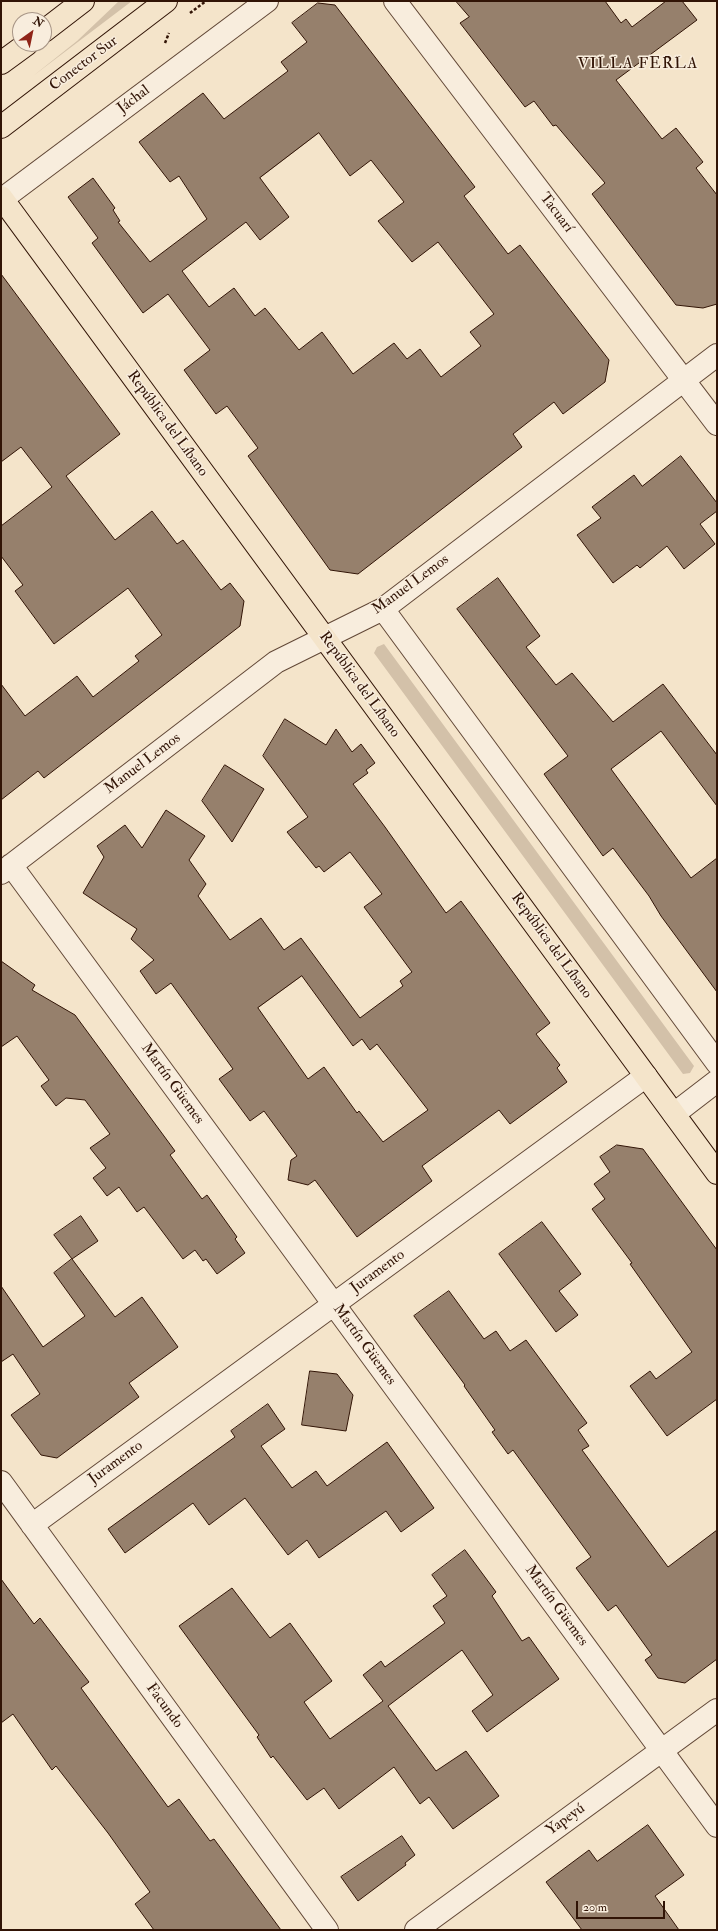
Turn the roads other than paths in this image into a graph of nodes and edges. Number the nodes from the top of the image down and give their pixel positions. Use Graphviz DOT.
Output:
graph roads {
  1 [pos="83,1"];
  2 [pos="166,1"];
  3 [pos="267,1"];
  4 [pos="395,1"];
  5 [pos="52,25"];
  6 [pos="16,52"];
  7 [pos="1,63"];
  8 [pos="1,127"];
  9 [pos="2,198"];
  10 [pos="717,355"];
  11 [pos="684,380"];
  12 [pos="717,424"];
  13 [pos="383,609"];
  14 [pos="325,638"];
  15 [pos="6,869"];
  16 [pos="717,1063"];
  17 [pos="646,1076"];
  18 [pos="717,1081"];
  19 [pos="674,1114"];
  20 [pos="717,1173"];
  21 [pos="334,1304"];
  22 [pos="1,1482"];
  23 [pos="32,1524"];
  24 [pos="717,1710"];
  25 [pos="662,1750"];
  26 [pos="717,1826"];
  27 [pos="327,1930"];
  28 [pos="416,1930"];
  1 -- 5 [label="main road"];
  2 -- 8 [label="main road, Conector Sur"];
  3 -- 9 [label="street, Jáchal"];
  4 -- 11 [label="street, Tacuarí"];
  6 -- 7 [label="main road"];
  9 -- 14 [label="main road, República del Líbano"];
  10 -- 11 [label="street, Manuel Lemos"];
  11 -- 12 [label="street, Tacuarí"];
  11 -- 13 [label="street, Manuel Lemos"];
  13 -- 14 [label="street, Manuel Lemos"];
  13 -- 16 [label="street"];
  14 -- 15 [label="street, Manuel Lemos"];
  14 -- 17 [label="main road, República del Líbano"];
  15 -- 21 [label="street, Martín Güemes"];
  17 -- 19 [label="main road, República del Líbano"];
  17 -- 21 [label="street, Juramento"];
  18 -- 19 [label="street"];
  19 -- 20 [label="main road, República del Líbano"];
  21 -- 23 [label="street, Juramento"];
  21 -- 25 [label="street, Martín Güemes"];
  22 -- 23 [label="street, Facundo"];
  23 -- 27 [label="street, Facundo"];
  24 -- 25 [label="street, Yapeyú"];
  25 -- 26 [label="street, Martín Güemes"];
  25 -- 28 [label="street, Yapeyú"];
}
